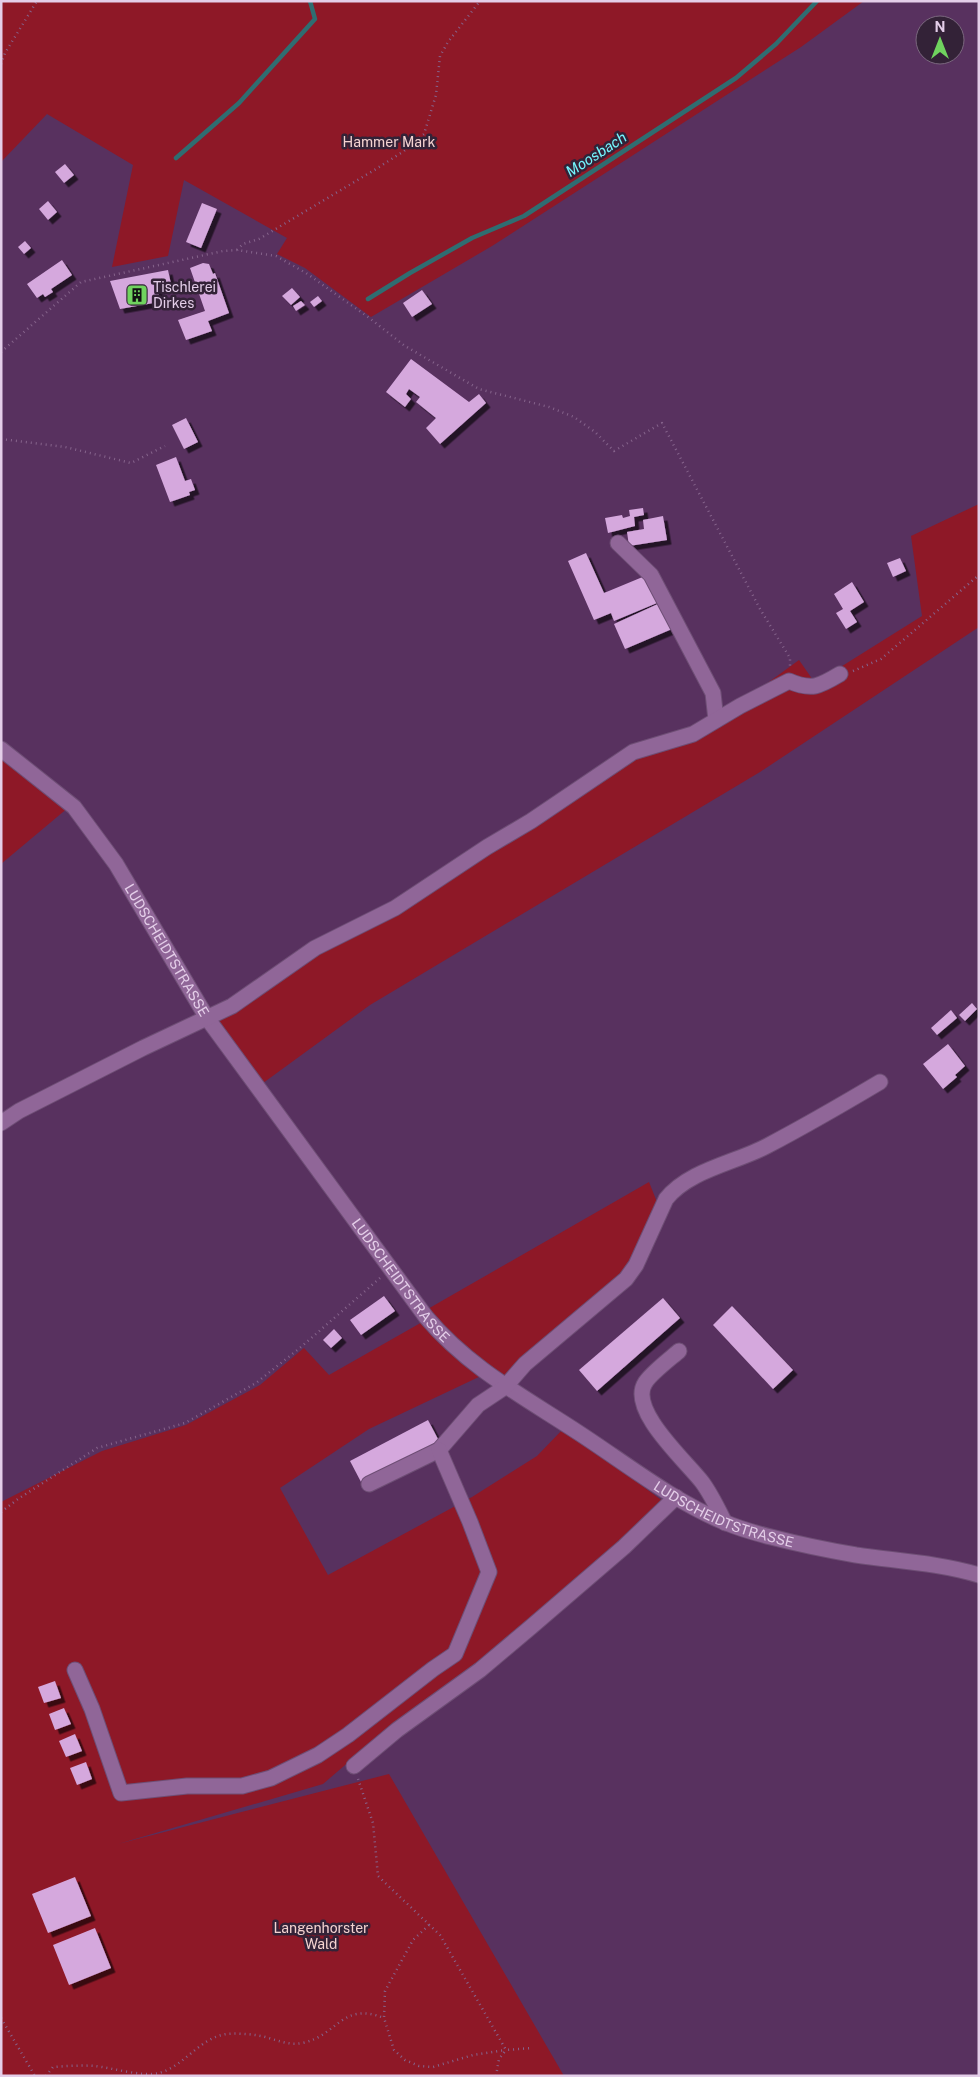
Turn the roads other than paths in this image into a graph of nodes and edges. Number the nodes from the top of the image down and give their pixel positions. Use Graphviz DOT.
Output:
graph roads {
  1 [pos="618,543"];
  2 [pos="840,674"];
  3 [pos="716,720"];
  4 [pos="1,749"];
  5 [pos="207,1018"];
  6 [pos="880,1082"];
  7 [pos="1,1123"];
  8 [pos="679,1351"];
  9 [pos="505,1388"];
  10 [pos="439,1450"];
  11 [pos="369,1484"];
  12 [pos="676,1497"];
  13 [pos="725,1522"];
  14 [pos="979,1575"];
  15 [pos="75,1670"];
  16 [pos="354,1766"];
  1 -- 3 [label="street"];
  2 -- 3 [label="street"];
  3 -- 5 [label="street"];
  4 -- 5 [label="street, LUDSCHEIDTSTRASSE"];
  5 -- 7 [label="street"];
  5 -- 9 [label="street, LUDSCHEIDTSTRASSE"];
  6 -- 9 [label="street"];
  8 -- 13 [label="street"];
  9 -- 10 [label="street"];
  9 -- 12 [label="street, LUDSCHEIDTSTRASSE"];
  10 -- 11 [label="street"];
  10 -- 15 [label="street"];
  12 -- 13 [label="street, LUDSCHEIDTSTRASSE"];
  12 -- 16 [label="street"];
  13 -- 14 [label="street, LUDSCHEIDTSTRASSE"];
}
